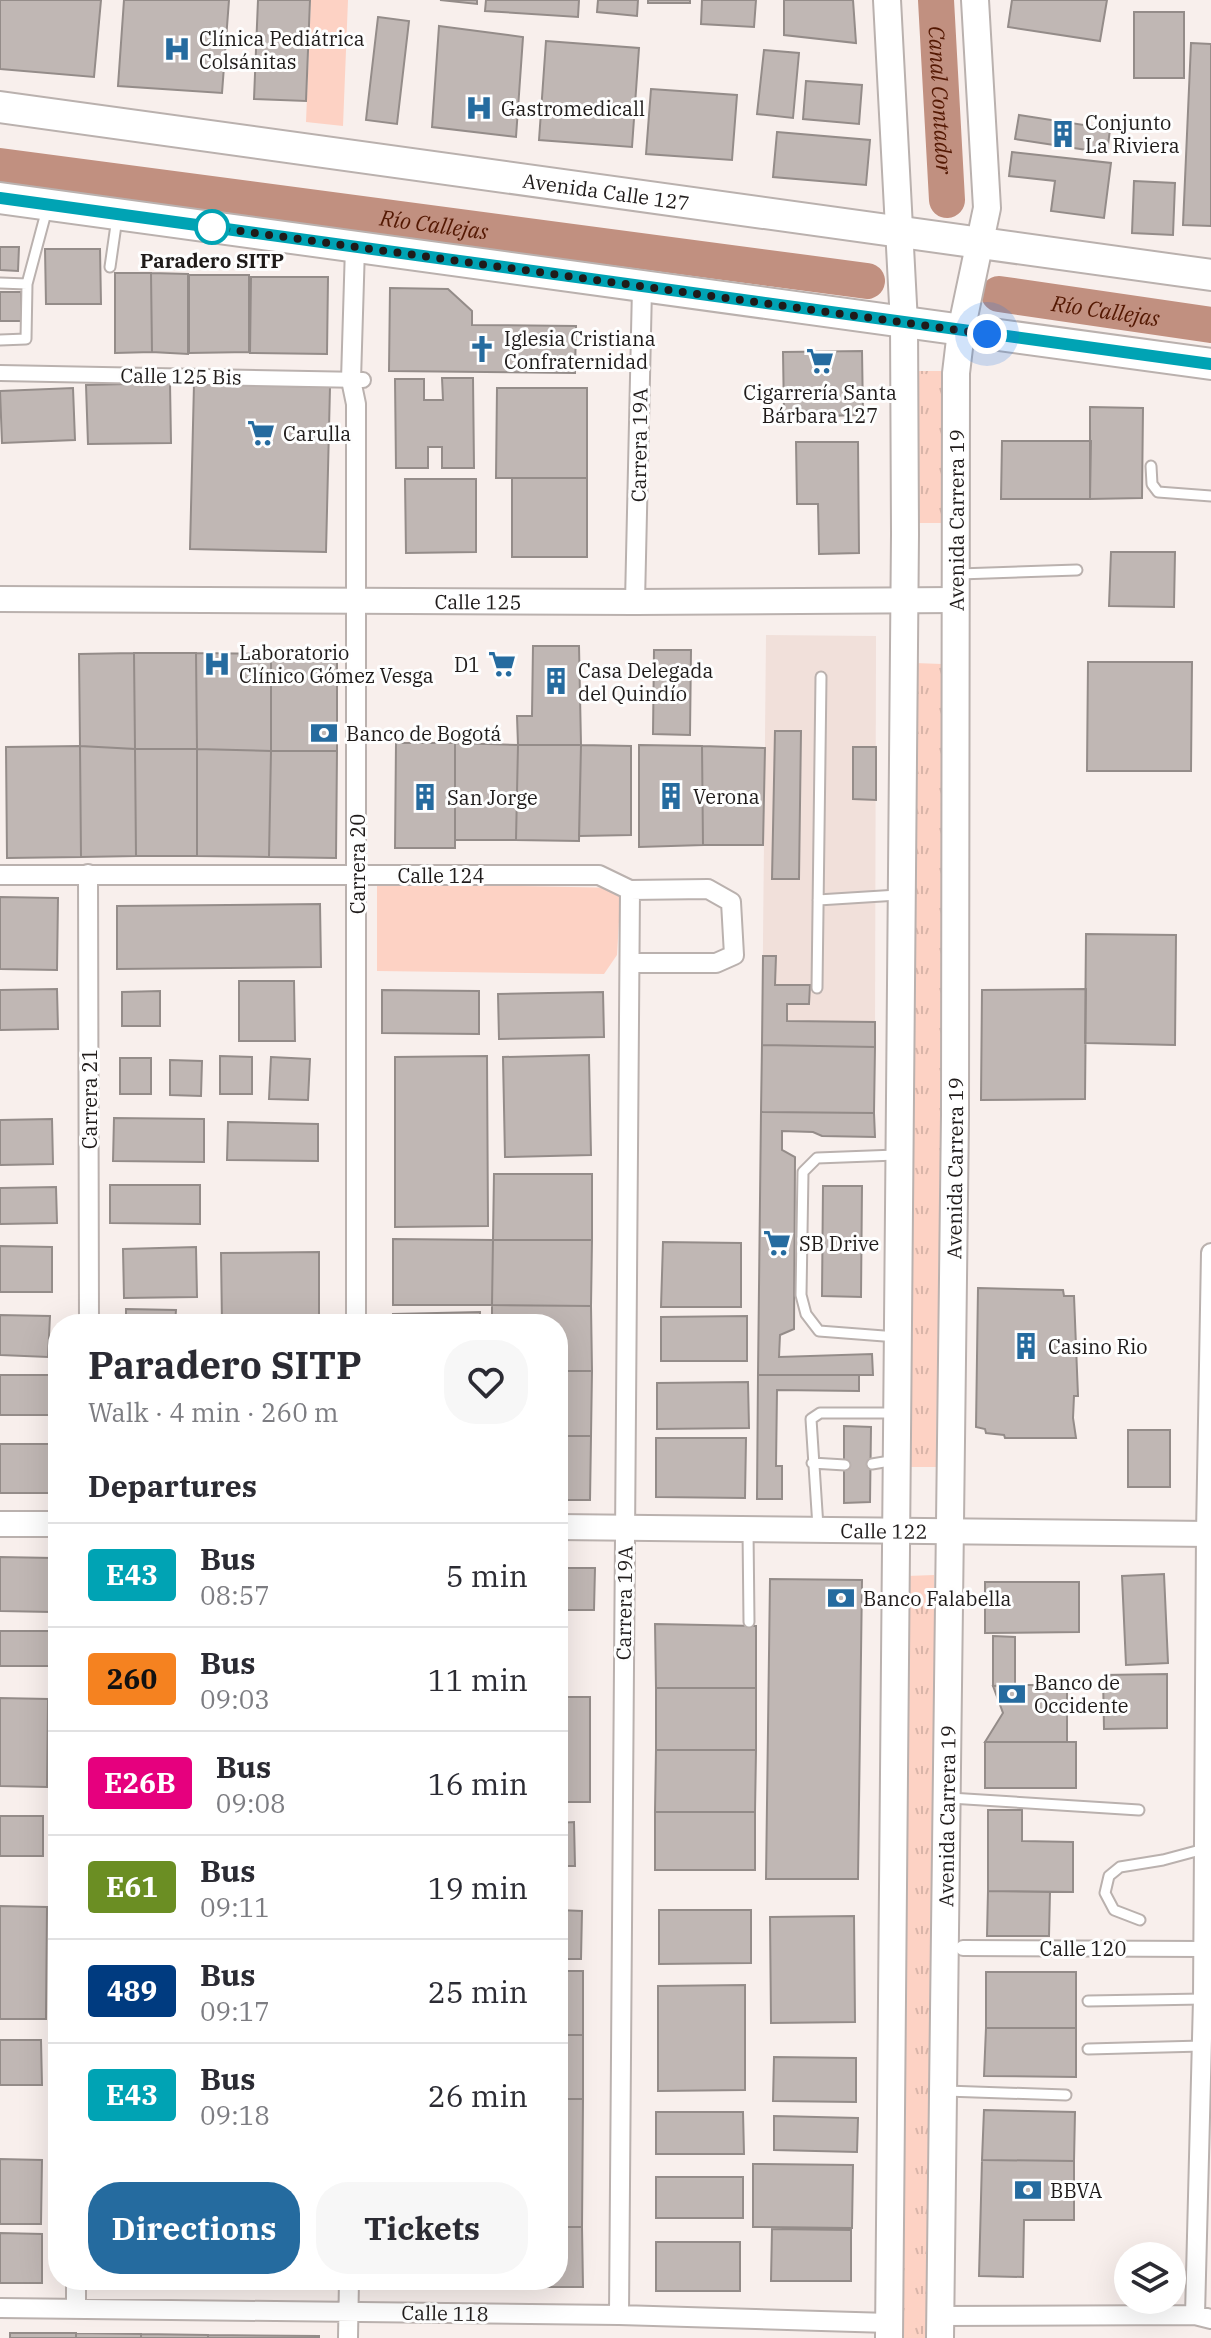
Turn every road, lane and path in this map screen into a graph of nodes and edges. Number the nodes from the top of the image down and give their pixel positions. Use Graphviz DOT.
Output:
graph roads {
  1 [pos="887,0"];
  2 [pos="975,0"];
  3 [pos="0,107"];
  4 [pos="0,198"];
  5 [pos="48,205"];
  6 [pos="117,214"];
  7 [pos="900,232"];
  8 [pos="981,243"];
  9 [pos="361,248"];
  10 [pos="110,267"];
  11 [pos="1211,275"];
  12 [pos="0,283"];
  13 [pos="27,284"];
  14 [pos="642,288"];
  15 [pos="904,323"];
  16 [pos="961,331"];
  17 [pos="0,340"];
  18 [pos="1211,364"];
  19 [pos="0,373"];
  20 [pos="357,380"];
  21 [pos="1151,466"];
  22 [pos="1211,496"];
  23 [pos="1077,570"];
  24 [pos="956,574"];
  25 [pos="0,599"];
  26 [pos="904,600"];
  27 [pos="956,600"];
  28 [pos="356,602"];
  29 [pos="635,602"];
  30 [pos="821,677"];
  31 [pos="88,874"];
  32 [pos="0,875"];
  33 [pos="358,875"];
  34 [pos="630,890"];
  35 [pos="901,894"];
  36 [pos="818,900"];
  37 [pos="630,963"];
  38 [pos="817,988"];
  39 [pos="899,1155"];
  40 [pos="1211,1253"];
  41 [pos="89,1314"];
  42 [pos="356,1314"];
  43 [pos="898,1337"];
  44 [pos="897,1413"];
  45 [pos="812,1463"];
  46 [pos="845,1465"];
  47 [pos="0,1524"];
  48 [pos="48,1524"];
  49 [pos="568,1527"];
  50 [pos="625,1528"];
  51 [pos="748,1529"];
  52 [pos="818,1531"];
  53 [pos="896,1531"];
  54 [pos="949,1532"];
  55 [pos="1208,1534"];
  56 [pos="749,1622"];
  57 [pos="947,1797"];
  58 [pos="1208,1802"];
  59 [pos="1139,1810"];
  60 [pos="1204,1849"];
  61 [pos="1140,1920"];
  62 [pos="963,1948"];
  63 [pos="1203,1949"];
  64 [pos="1203,1999"];
  65 [pos="1088,2001"];
  66 [pos="1202,2046"];
  67 [pos="1088,2049"];
  68 [pos="943,2091"];
  69 [pos="1066,2095"];
  70 [pos="76,2290"];
  71 [pos="349,2290"];
  72 [pos="0,2308"];
  73 [pos="76,2308"];
  74 [pos="349,2312"];
  75 [pos="619,2315"];
  76 [pos="1203,2317"];
  77 [pos="940,2327"];
  78 [pos="889,2330"];
  79 [pos="348,2338"];
  1 -- 7 [label="main road"];
  2 -- 8 [label="main road, Avenida Carrera 19"];
  3 -- 7 [label="main road, Avenida Calle 127"];
  4 -- 5 [label="main road"];
  5 -- 6 [label="main road"];
  5 -- 13 [label="lane"];
  6 -- 9 [label="main road"];
  6 -- 10 [label="lane"];
  7 -- 8 [label="main road, Avenida Calle 127"];
  7 -- 15 [label="main road"];
  8 -- 11 [label="main road, Avenida Calle 127"];
  8 -- 16 [label="main road, Avenida Carrera 19"];
  9 -- 14 [label="main road"];
  9 -- 20 [label="street, Carrera 20"];
  12 -- 13 [label="lane"];
  13 -- 17 [label="lane"];
  14 -- 15 [label="main road"];
  14 -- 29 [label="street, Carrera 19A"];
  15 -- 16 [label="main road"];
  15 -- 26 [label="main road"];
  16 -- 18 [label="main road"];
  16 -- 24 [label="main road, Avenida Carrera 19"];
  19 -- 20 [label="street, Calle 125 Bis"];
  20 -- 28 [label="street, Carrera 20"];
  21 -- 22 [label="lane"];
  23 -- 24 [label="lane"];
  24 -- 27 [label="main road, Avenida Carrera 19"];
  25 -- 28 [label="street, Calle 125"];
  26 -- 27 [label="street, Calle 125"];
  26 -- 29 [label="street, Calle 125"];
  26 -- 35 [label="main road"];
  27 -- 54 [label="main road, Avenida Carrera 19"];
  28 -- 29 [label="street, Calle 125"];
  28 -- 33 [label="street, Carrera 20"];
  30 -- 36 [label="lane"];
  31 -- 32 [label="street, Calle 124"];
  31 -- 33 [label="street, Calle 124"];
  31 -- 41 [label="street, Carrera 21"];
  33 -- 34 [label="street, Calle 124"];
  33 -- 42 [label="street, Carrera 20"];
  34 -- 37 [label="street, Carrera 19A"];
  34 -- 37 [label="street, Calle 124"];
  35 -- 36 [label="lane"];
  35 -- 39 [label="main road"];
  36 -- 38 [label="lane"];
  37 -- 50 [label="street, Carrera 19A"];
  39 -- 43 [label="main road"];
  39 -- 43 [label="lane"];
  40 -- 55 [label="street"];
  43 -- 44 [label="main road"];
  44 -- 45 [label="lane"];
  44 -- 53 [label="main road"];
  45 -- 46 [label="lane"];
  45 -- 52 [label="lane"];
  47 -- 48 [label="street"];
  49 -- 50 [label="street, Calle 122"];
  50 -- 51 [label="street, Calle 122"];
  50 -- 75 [label="street, Carrera 19A"];
  51 -- 52 [label="street, Calle 122"];
  51 -- 56 [label="lane"];
  52 -- 53 [label="street, Calle 122"];
  53 -- 54 [label="street, Calle 122"];
  53 -- 78 [label="main road"];
  54 -- 55 [label="street, Calle 122"];
  54 -- 57 [label="main road, Avenida Carrera 19"];
  55 -- 58 [label="street"];
  57 -- 59 [label="lane"];
  57 -- 68 [label="main road, Avenida Carrera 19"];
  58 -- 60 [label="street"];
  60 -- 61 [label="lane"];
  60 -- 63 [label="street"];
  62 -- 63 [label="street, Calle 120"];
  63 -- 64 [label="street"];
  64 -- 65 [label="lane"];
  64 -- 66 [label="street"];
  66 -- 67 [label="lane"];
  66 -- 76 [label="street"];
  68 -- 69 [label="lane"];
  68 -- 77 [label="main road, Avenida Carrera 19"];
  70 -- 73 [label="street"];
  71 -- 74 [label="street"];
  72 -- 73 [label="street, Calle 118"];
  73 -- 74 [label="street, Calle 118"];
  74 -- 75 [label="street, Calle 118"];
  74 -- 79 [label="street"];
  75 -- 78 [label="street, Calle 118"];
  76 -- 77 [label="street"];
}
